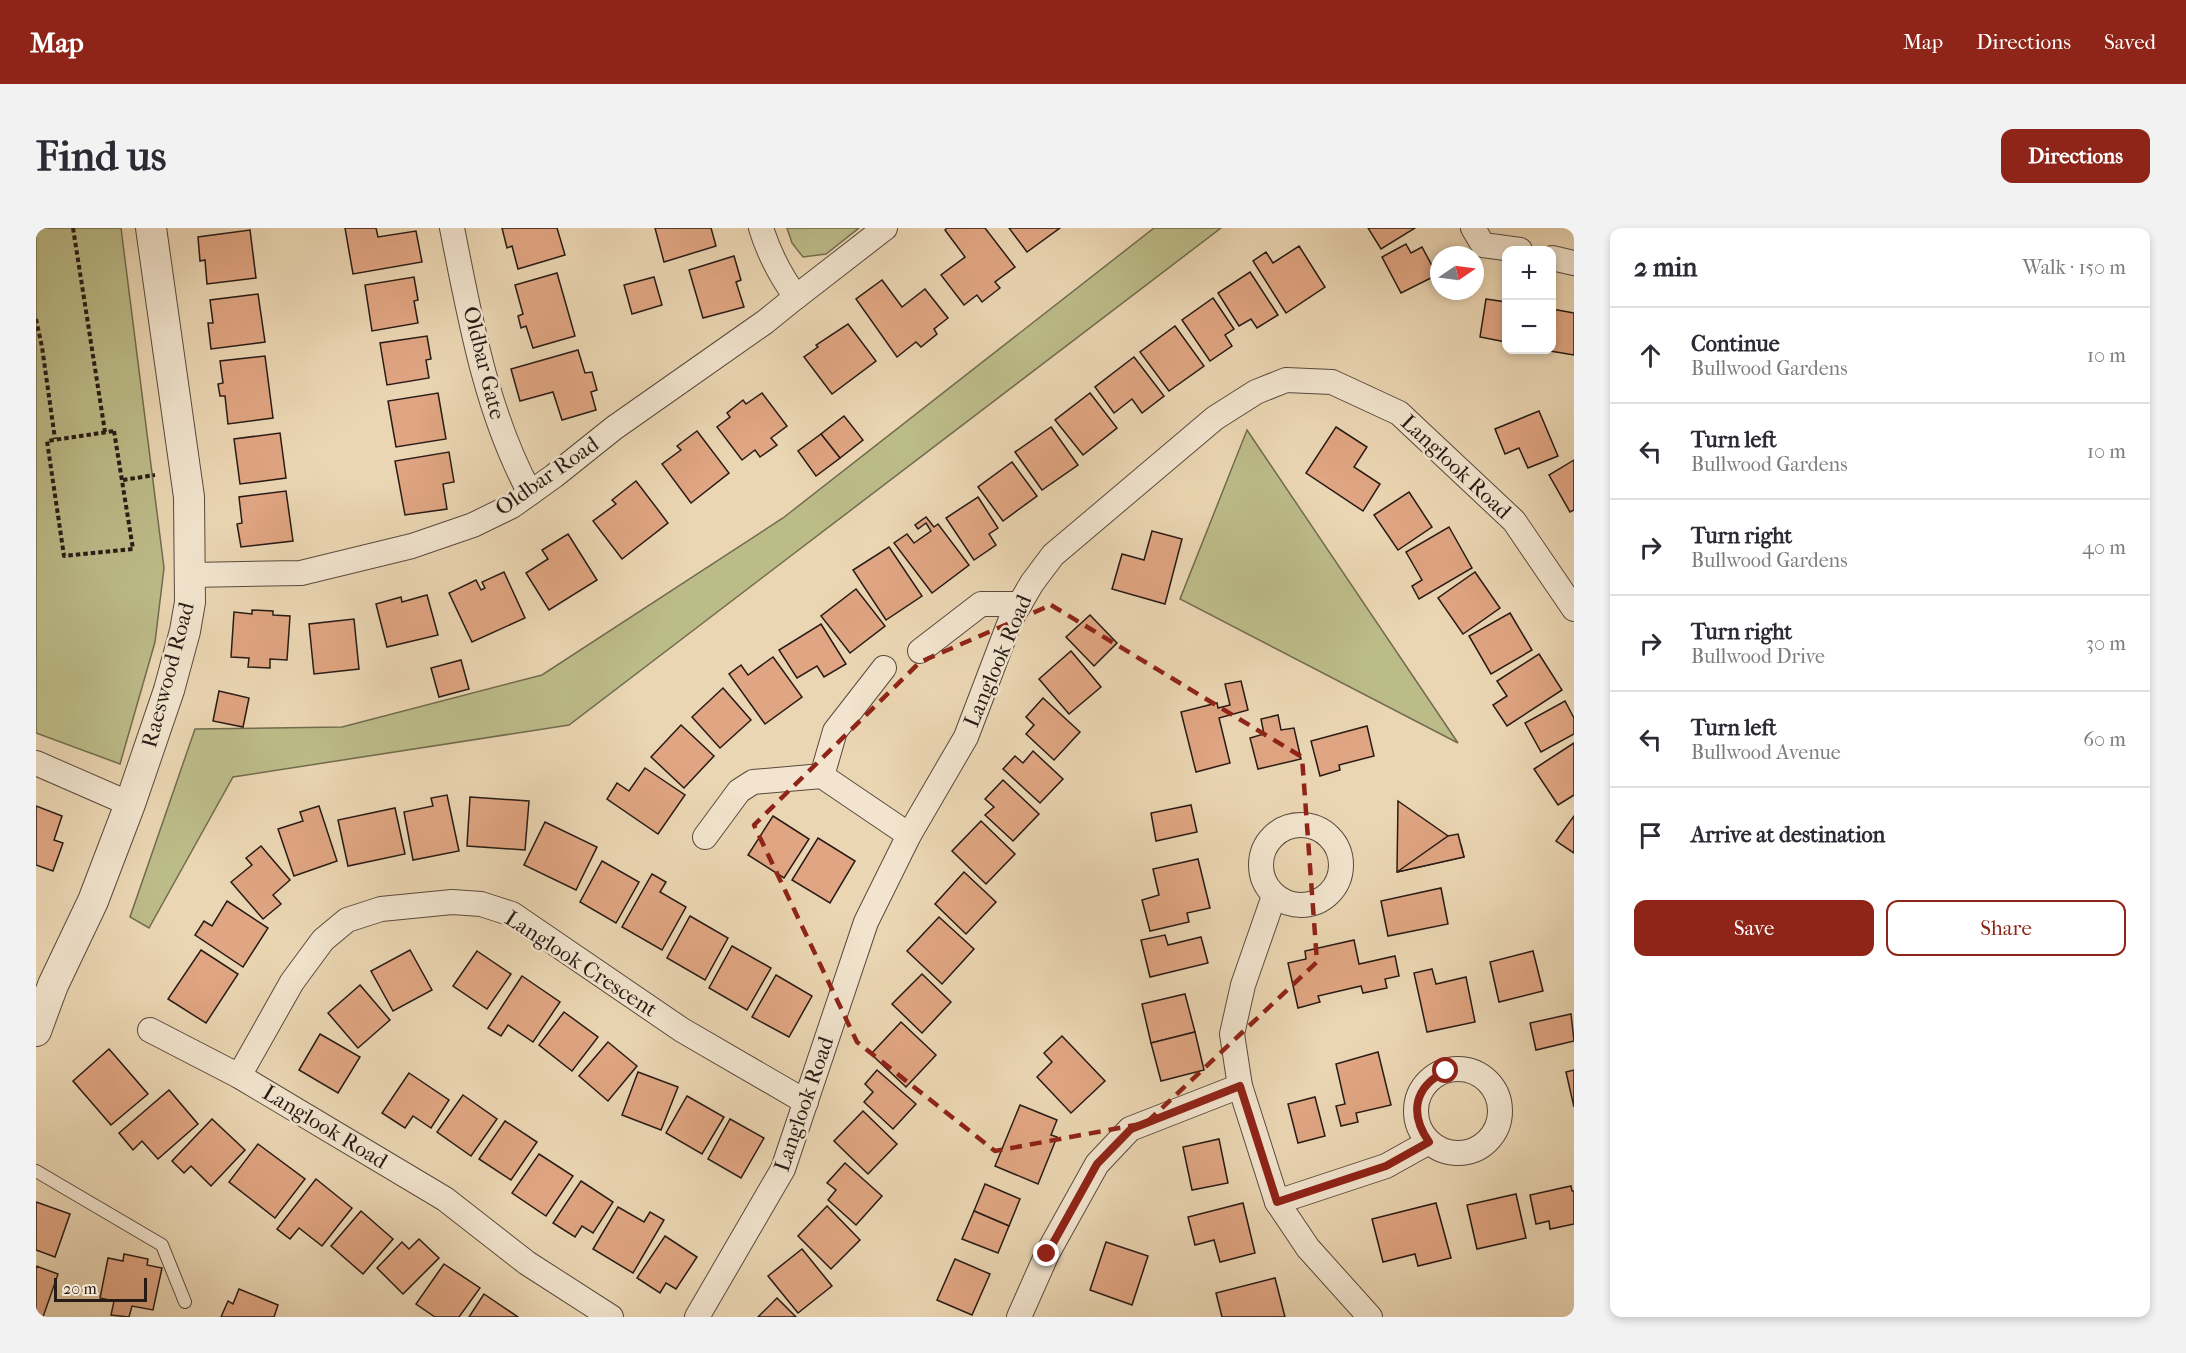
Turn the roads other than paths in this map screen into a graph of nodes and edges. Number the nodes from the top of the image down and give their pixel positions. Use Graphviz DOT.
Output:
graph roads {
  1 [pos="151,228"];
  2 [pos="452,228"];
  3 [pos="761,228"];
  4 [pos="885,228"];
  5 [pos="1477,245"];
  6 [pos="1502,248"];
  7 [pos="1556,259"];
  8 [pos="1574,263"];
  9 [pos="796,297"];
  10 [pos="530,494"];
  11 [pos="190,575"];
  12 [pos="1020,604"];
  13 [pos="1574,609"];
  14 [pos="920,651"];
  15 [pos="884,668"];
  16 [pos="36,764"];
  17 [pos="822,776"];
  18 [pos="130,804"];
  19 [pos="909,835"];
  20 [pos="705,837"];
  21 [pos="1274,896"];
  22 [pos="150,1030"];
  23 [pos="36,1031"];
  24 [pos="239,1076"];
  25 [pos="1240,1086"];
  26 [pos="806,1102"];
  27 [pos="1429,1142"];
  28 [pos="36,1171"];
  29 [pos="1277,1202"];
  30 [pos="185,1302"];
  31 [pos="611,1317"];
  32 [pos="697,1317"];
  33 [pos="1019,1317"];
  34 [pos="1370,1317"];
  1 -- 11 [label="street, Raeswood Road"];
  2 -- 10 [label="street, Oldbar Gate"];
  3 -- 9 [label="street"];
  4 -- 9 [label="street, Oldbar Road"];
  5 -- 6 [label="street"];
  7 -- 8 [label="street"];
  9 -- 10 [label="street, Oldbar Road"];
  10 -- 11 [label="street, Oldbar Road"];
  11 -- 18 [label="street, Raeswood Road"];
  12 -- 13 [label="street, Langlook Road"];
  12 -- 14 [label="street"];
  12 -- 19 [label="street, Langlook Road"];
  15 -- 17 [label="street"];
  16 -- 18 [label="street"];
  17 -- 19 [label="street"];
  17 -- 20 [label="street"];
  18 -- 23 [label="street, Raeswood Road"];
  19 -- 26 [label="street, Langlook Road"];
  21 -- 25 [label="street"];
  22 -- 24 [label="street, Langlook Road"];
  24 -- 26 [label="street, Langlook Crescent"];
  24 -- 31 [label="street, Langlook Road"];
  25 -- 29 [label="street"];
  25 -- 33 [label="street"];
  26 -- 32 [label="street, Langlook Road"];
  27 -- 29 [label="street"];
  28 -- 30 [label="lane"];
  29 -- 34 [label="street"];
}
